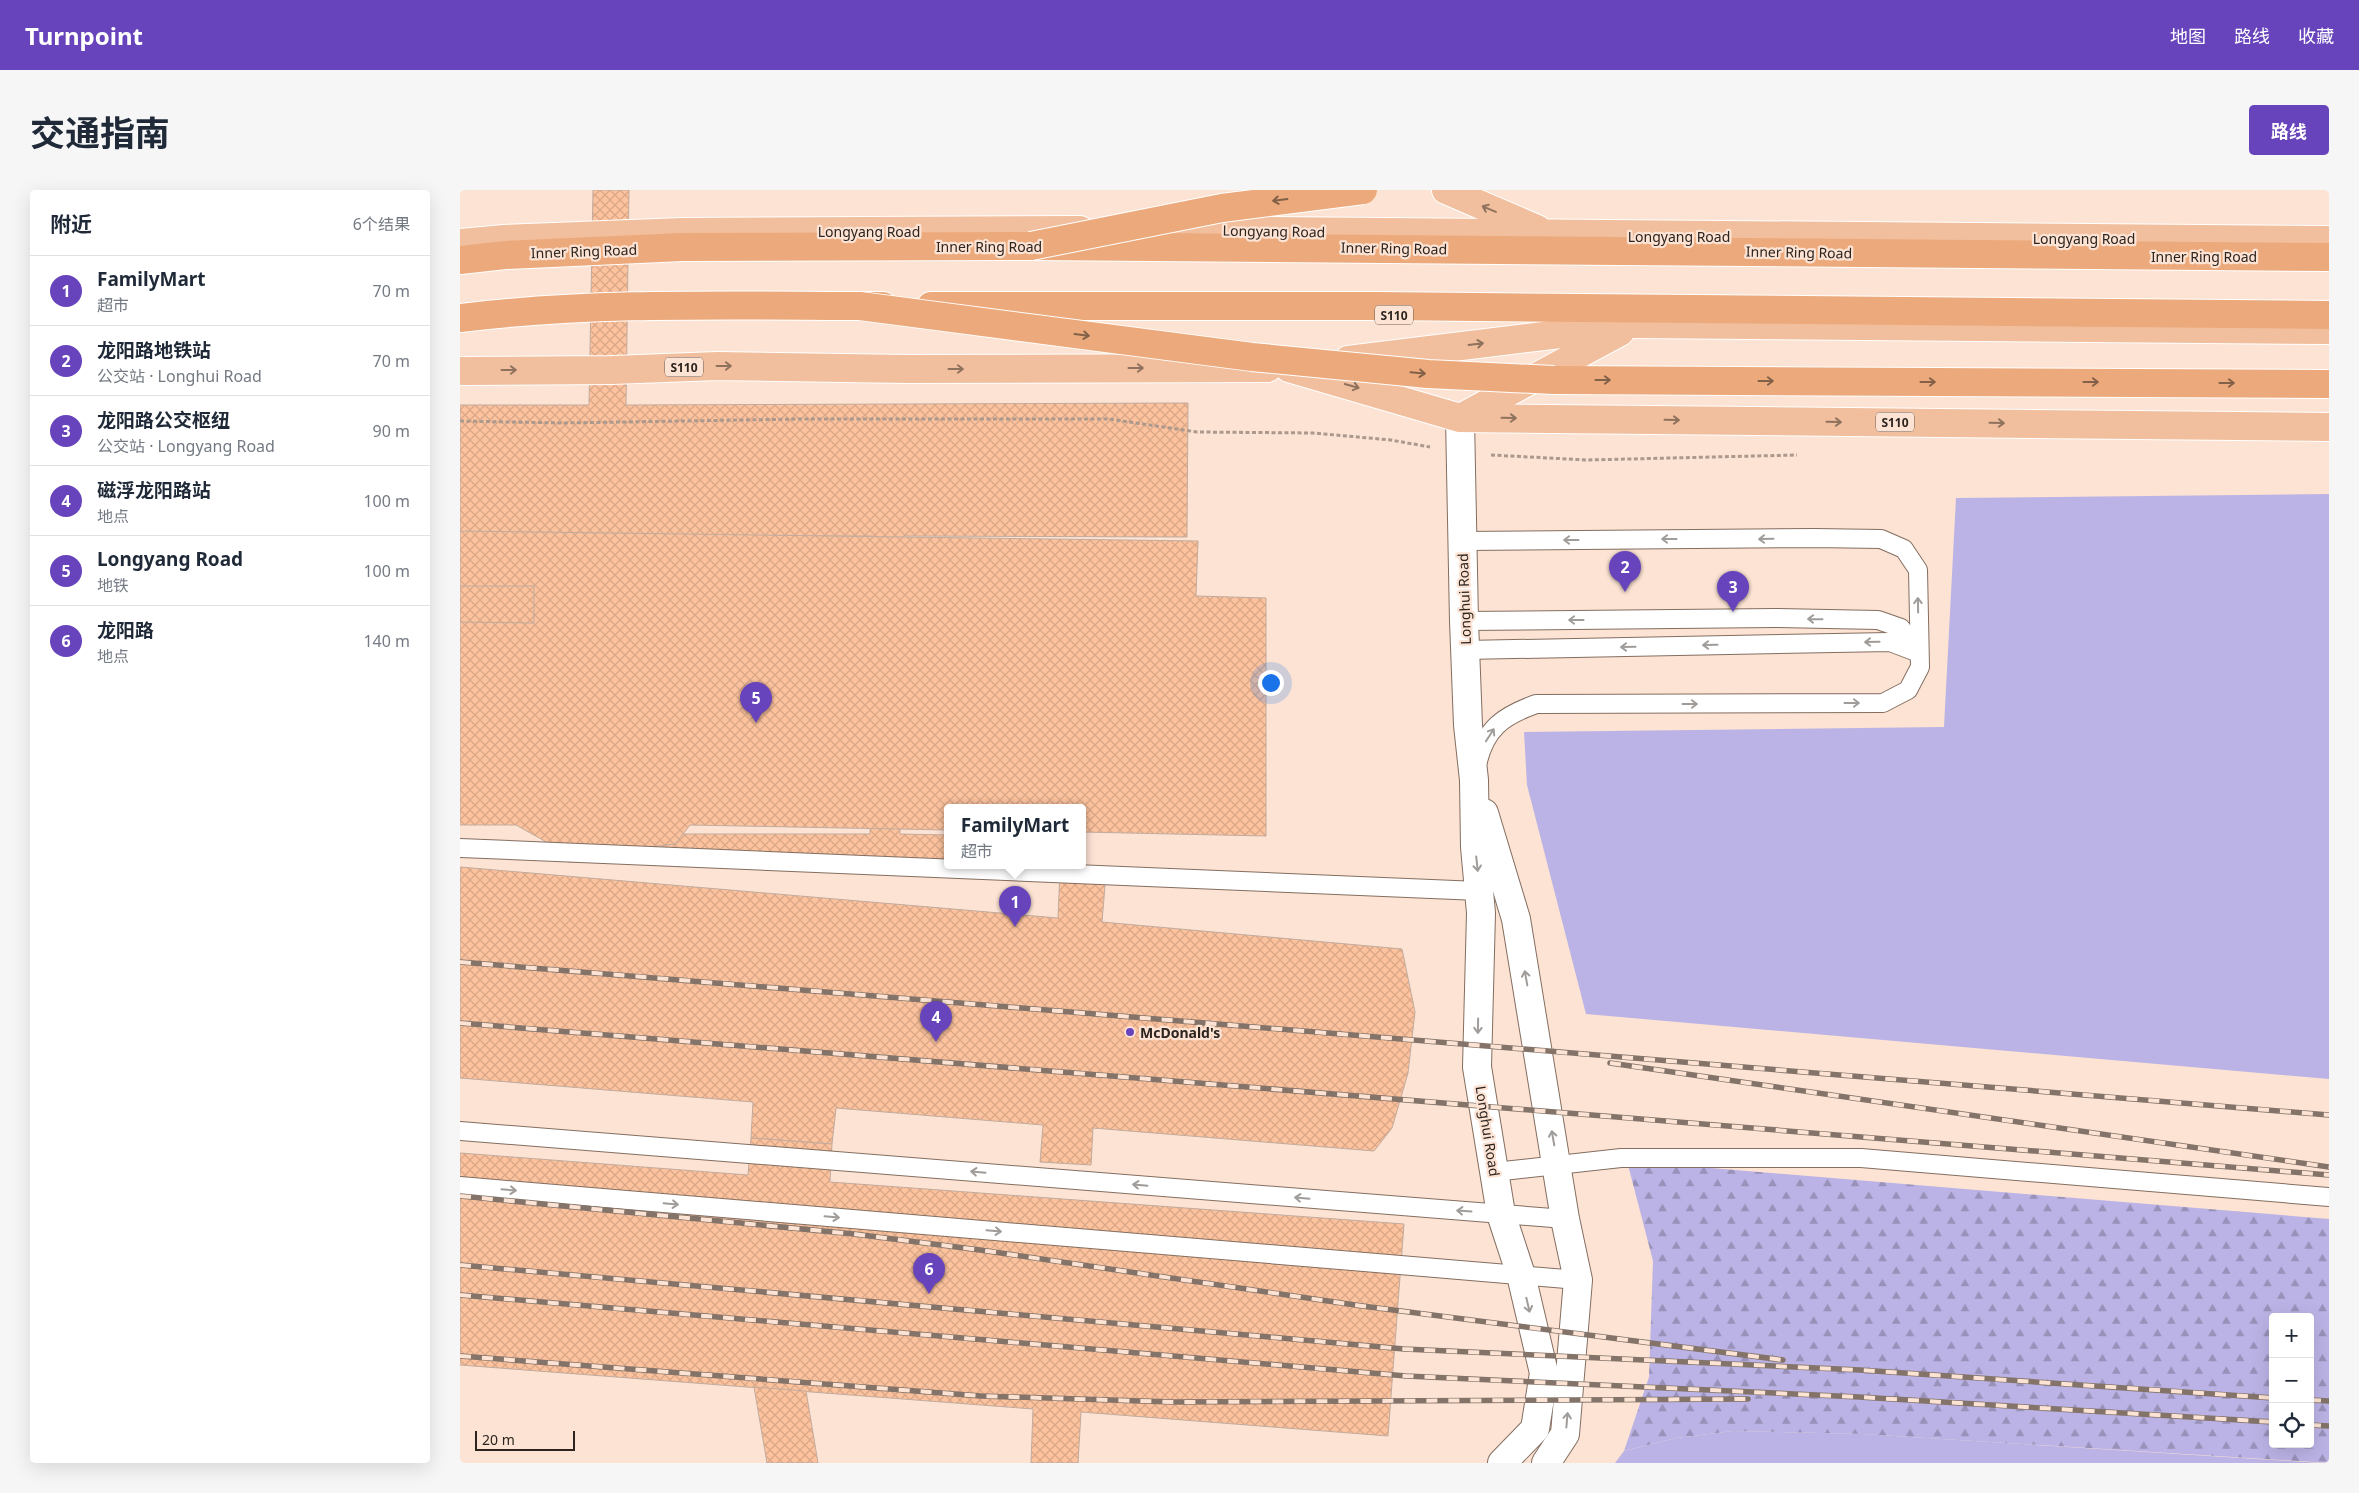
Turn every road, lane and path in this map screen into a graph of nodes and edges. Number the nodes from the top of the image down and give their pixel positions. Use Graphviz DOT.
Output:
graph roads {
  1 [pos="1363,190"];
  2 [pos="1446,190"];
  3 [pos="1550,235"];
  4 [pos="2329,240"];
  5 [pos="460,242"];
  6 [pos="1031,246"];
  7 [pos="2329,257"];
  8 [pos="460,260"];
  9 [pos="860,306"];
  10 [pos="2329,315"];
  11 [pos="460,318"];
  12 [pos="1635,324"];
  13 [pos="460,329"];
  14 [pos="2329,330"];
  15 [pos="1289,368"];
  16 [pos="460,371"];
  17 [pos="2329,384"];
  18 [pos="1460,418"];
  19 [pos="460,421"];
  20 [pos="2329,427"];
  21 [pos="1461,453"];
  22 [pos="1805,455"];
  23 [pos="1462,541"];
  24 [pos="1464,621"];
  25 [pos="1465,650"];
  26 [pos="1919,653"];
  27 [pos="1474,780"];
  28 [pos="460,848"];
  29 [pos="944,868"];
  30 [pos="958,869"];
  31 [pos="1479,891"];
  32 [pos="460,1131"];
  33 [pos="1558,1164"];
  34 [pos="1494,1172"];
  35 [pos="460,1186"];
  36 [pos="2329,1197"];
  37 [pos="1501,1214"];
  38 [pos="1565,1218"];
  39 [pos="1521,1275"];
  40 [pos="1578,1280"];
  41 [pos="1502,1463"];
  42 [pos="1546,1463"];
  1 -- 6 [label="highway, one-way, bridge"];
  3 -- 2 [label="main road, one-way"];
  3 -- 4 [label="main road, Longyang Road"];
  3 -- 5 [label="main road, Longyang Road"];
  6 -- 7 [label="highway, Inner Ring Road, bridge"];
  6 -- 8 [label="highway, Inner Ring Road"];
  9 -- 10 [label="highway, bridge"];
  9 -- 11 [label="highway"];
  9 -- 17 [label="highway, one-way, bridge"];
  12 -- 13 [label="main road, S110"];
  12 -- 14 [label="main road, S110"];
  15 -- 12 [label="main road, S110, one-way"];
  12 -- 18 [label="main road"];
  16 -- 15 [label="main road, S110, one-way"];
  15 -- 18 [label="main road, S110, one-way"];
  18 -- 20 [label="main road, S110, one-way"];
  18 -- 21 [label="street, Longhui Road"];
  19 -- 21 [label="path"];
  21 -- 22 [label="path"];
  21 -- 23 [label="street, Longhui Road"];
  23 -- 24 [label="street, Longhui Road"];
  26 -- 23 [label="lane, one-way"];
  24 -- 25 [label="street, Longhui Road"];
  26 -- 24 [label="lane, one-way"];
  26 -- 25 [label="lane, one-way"];
  25 -- 27 [label="street, Longhui Road"];
  27 -- 26 [label="lane, one-way"];
  27 -- 31 [label="street, Longhui Road, one-way"];
  33 -- 27 [label="street, Longhui Road, one-way"];
  28 -- 29 [label="lane"];
  30 -- 31 [label="lane"];
  31 -- 34 [label="street, Longhui Road, one-way"];
  37 -- 32 [label="lane, one-way"];
  33 -- 34 [label="lane"];
  33 -- 36 [label="lane"];
  33 -- 38 [label="street, Longhui Road"];
  34 -- 37 [label="street, Longhui Road"];
  35 -- 39 [label="lane, one-way"];
  37 -- 38 [label="lane"];
  37 -- 39 [label="street, Longhui Road"];
  38 -- 40 [label="street, Longhui Road"];
  39 -- 40 [label="lane"];
  39 -- 41 [label="street, Longhui Road, one-way"];
  42 -- 40 [label="street, Longhui Road, one-way"];
}
